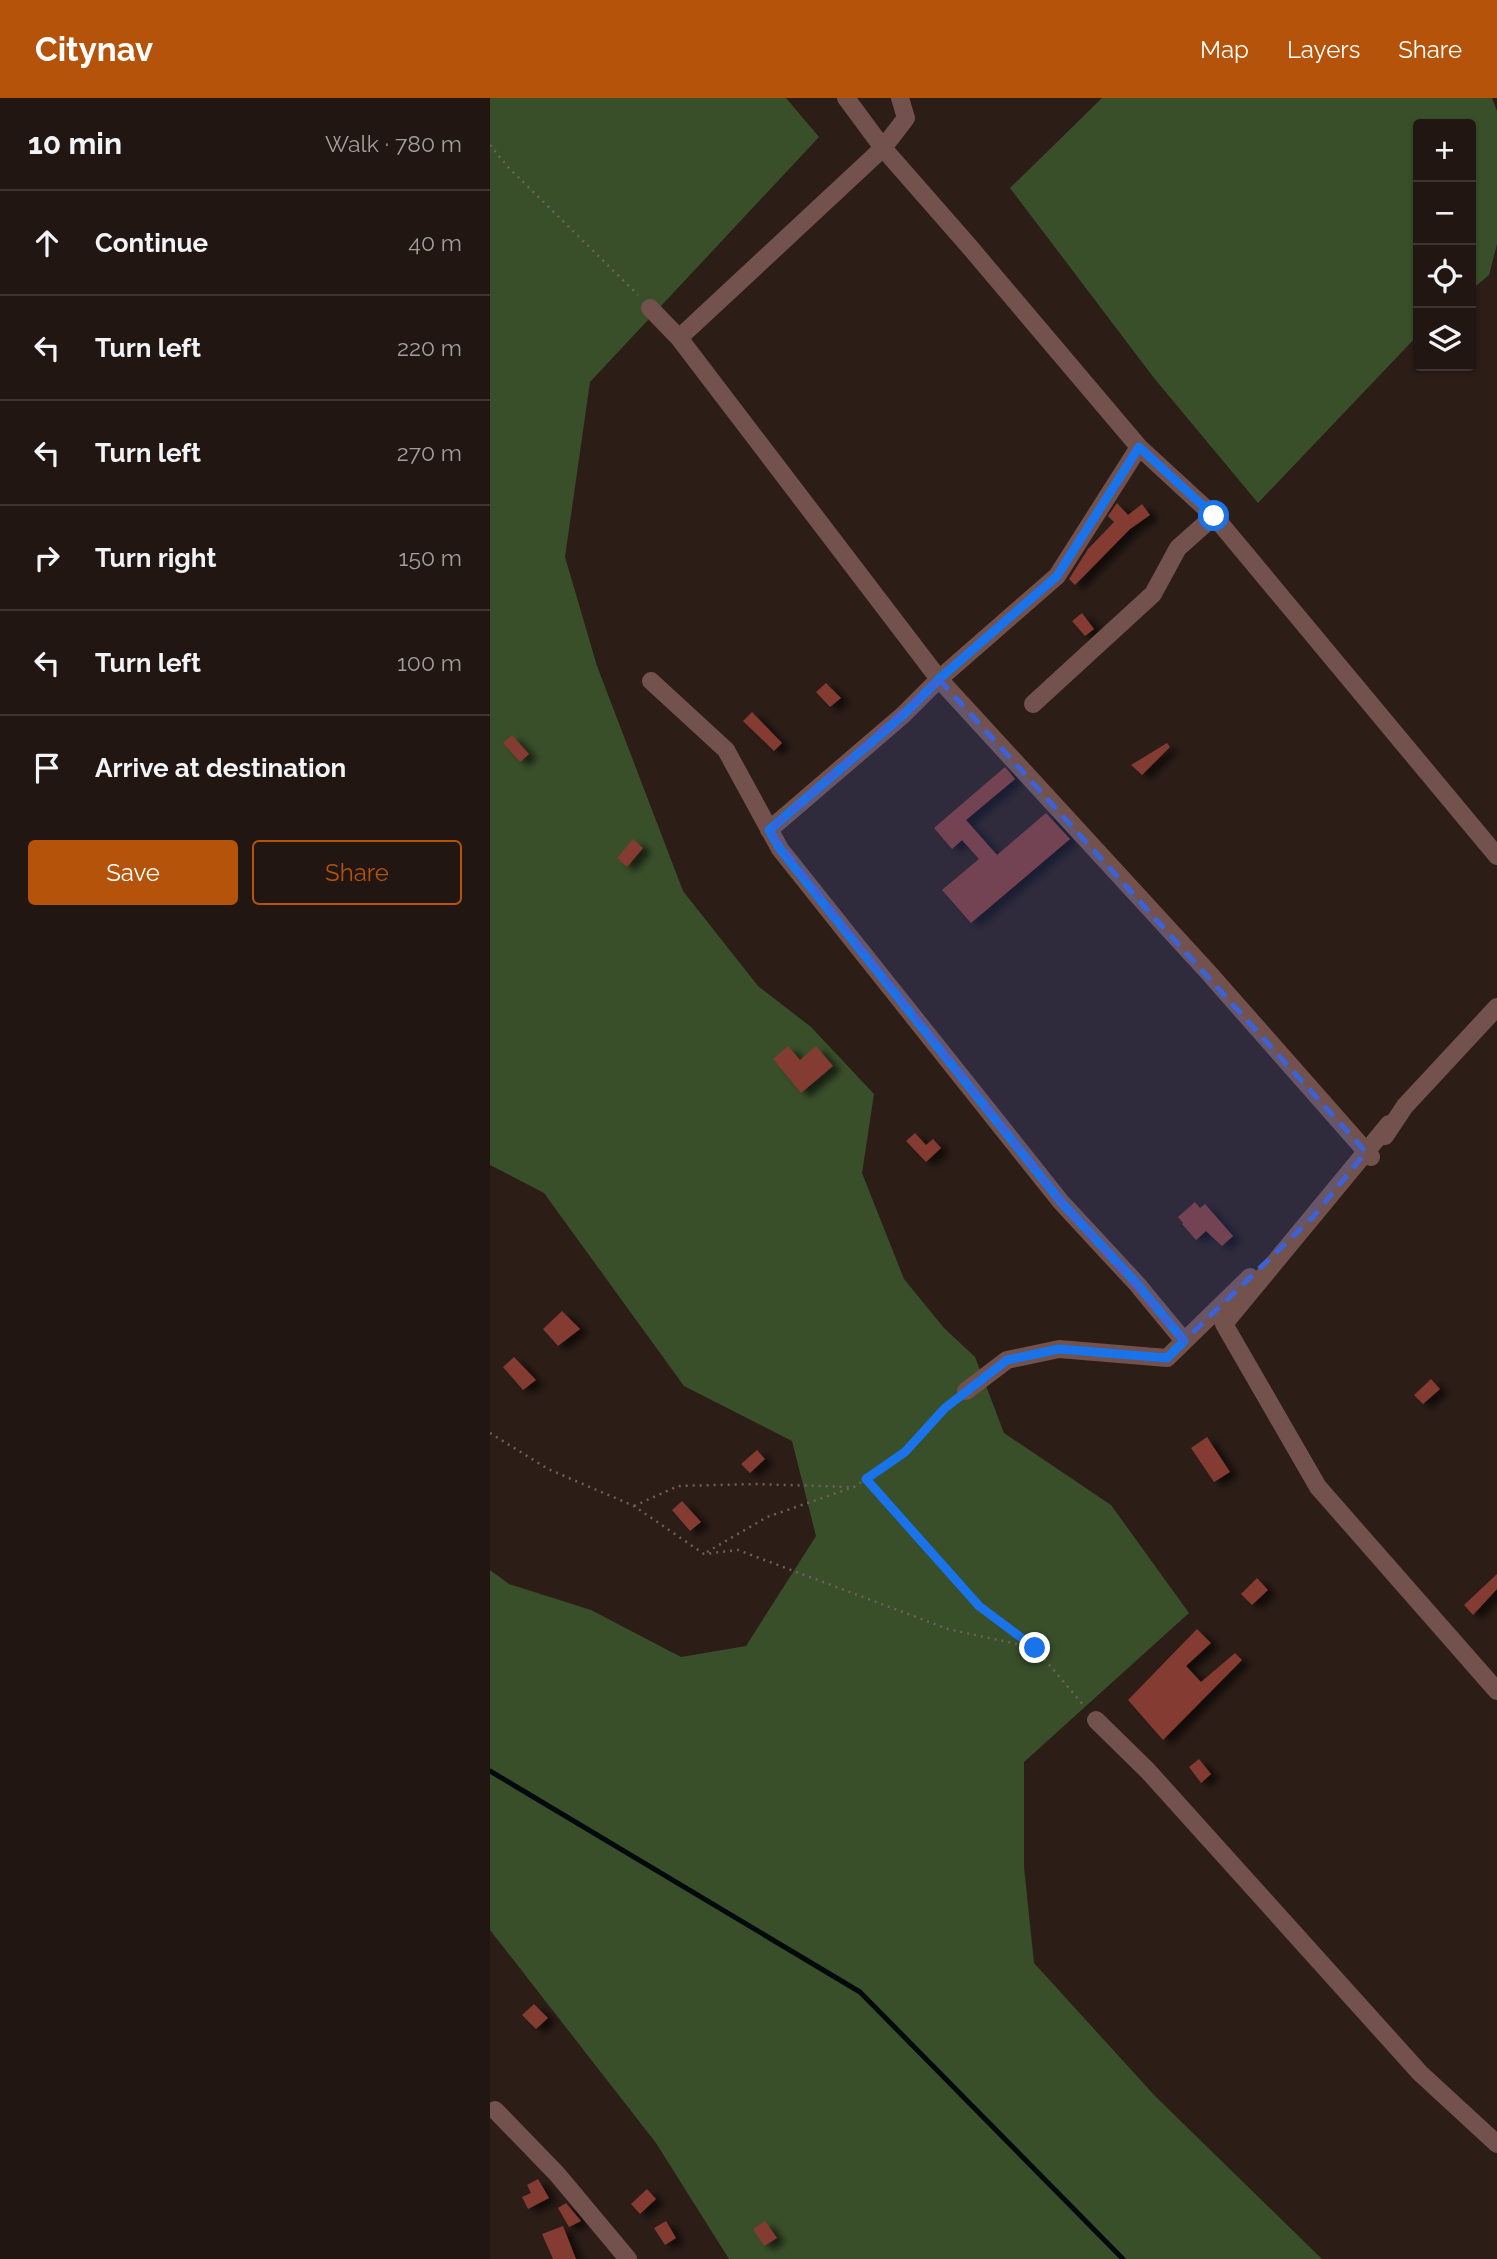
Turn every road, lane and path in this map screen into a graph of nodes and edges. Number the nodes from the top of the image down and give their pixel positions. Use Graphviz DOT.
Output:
graph roads {
  1 [pos="846,98"];
  2 [pos="900,98"];
  3 [pos="490,145"];
  4 [pos="883,148"];
  5 [pos="650,308"];
  6 [pos="679,338"];
  7 [pos="1139,447"];
  8 [pos="1214,516"];
  9 [pos="939,679"];
  10 [pos="651,681"];
  11 [pos="1033,704"];
  12 [pos="769,830"];
  13 [pos="1497,856"];
  14 [pos="1497,1007"];
  15 [pos="1389,1125"];
  16 [pos="1371,1157"];
  17 [pos="1184,1341"];
  18 [pos="966,1391"];
  19 [pos="490,1433"];
  20 [pos="866,1479"];
  21 [pos="854,1487"];
  22 [pos="634,1506"];
  23 [pos="704,1554"];
  24 [pos="1035,1648"];
  25 [pos="1497,1692"];
  26 [pos="1096,1720"];
  27 [pos="495,2110"];
  28 [pos="1497,2144"];
  29 [pos="628,2259"];
  1 -- 4 [label="street"];
  2 -- 4 [label="street"];
  3 -- 5 [label="path"];
  4 -- 6 [label="street"];
  4 -- 7 [label="street"];
  5 -- 6 [label="street"];
  6 -- 9 [label="street"];
  7 -- 8 [label="street"];
  7 -- 9 [label="street"];
  8 -- 11 [label="street"];
  8 -- 13 [label="street"];
  9 -- 12 [label="street"];
  9 -- 16 [label="street"];
  10 -- 12 [label="street"];
  12 -- 17 [label="street"];
  14 -- 16 [label="street"];
  15 -- 25 [label="street"];
  16 -- 17 [label="street"];
  17 -- 18 [label="street"];
  18 -- 20 [label="path"];
  19 -- 22 [label="path"];
  20 -- 21 [label="path"];
  20 -- 24 [label="path"];
  21 -- 22 [label="path"];
  21 -- 23 [label="path"];
  22 -- 23 [label="path"];
  23 -- 24 [label="path"];
  24 -- 26 [label="path"];
  26 -- 28 [label="street"];
  27 -- 29 [label="street"];
}
